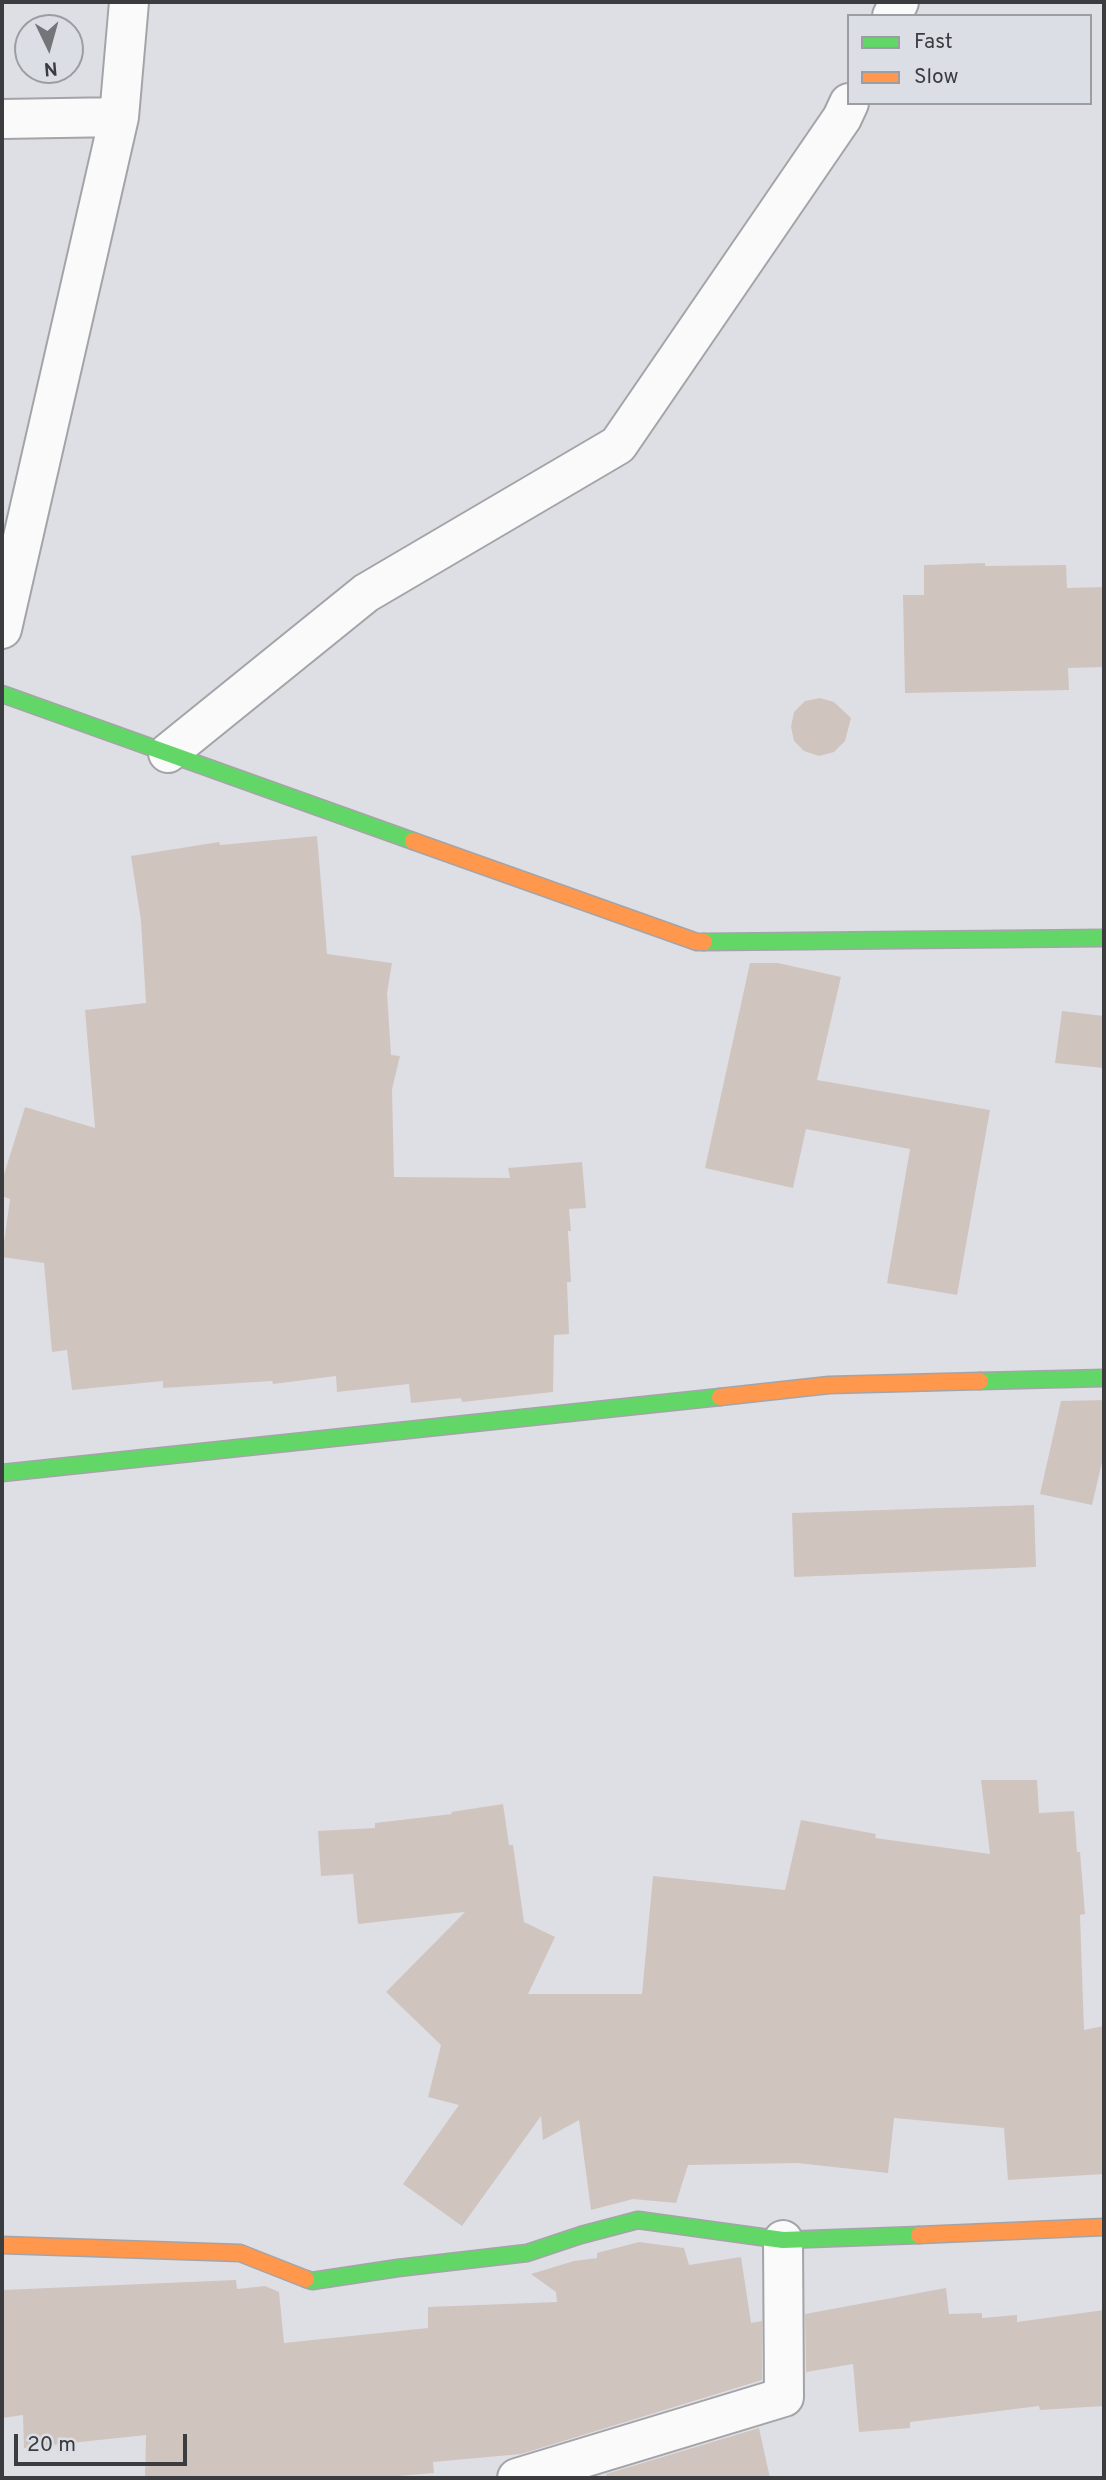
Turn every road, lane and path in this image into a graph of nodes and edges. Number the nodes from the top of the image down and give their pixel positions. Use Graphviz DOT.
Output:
graph roads {
  1 [pos="129,2"];
  2 [pos="848,105"];
  3 [pos="119,117"];
  4 [pos="2,119"];
  5 [pos="2,629"];
  6 [pos="2,694"];
  7 [pos="168,753"];
  8 [pos="1104,938"];
  9 [pos="1104,1378"];
  10 [pos="2,1474"];
  11 [pos="1104,2227"];
  12 [pos="783,2240"];
  13 [pos="2,2245"];
  14 [pos="517,2478"];
  1 -- 3 [label="street"];
  2 -- 7 [label="street"];
  3 -- 4 [label="street"];
  3 -- 5 [label="street"];
  6 -- 7 [label="street"];
  7 -- 8 [label="street"];
  9 -- 10 [label="street"];
  11 -- 12 [label="street"];
  12 -- 13 [label="street"];
  12 -- 14 [label="street"];
}
